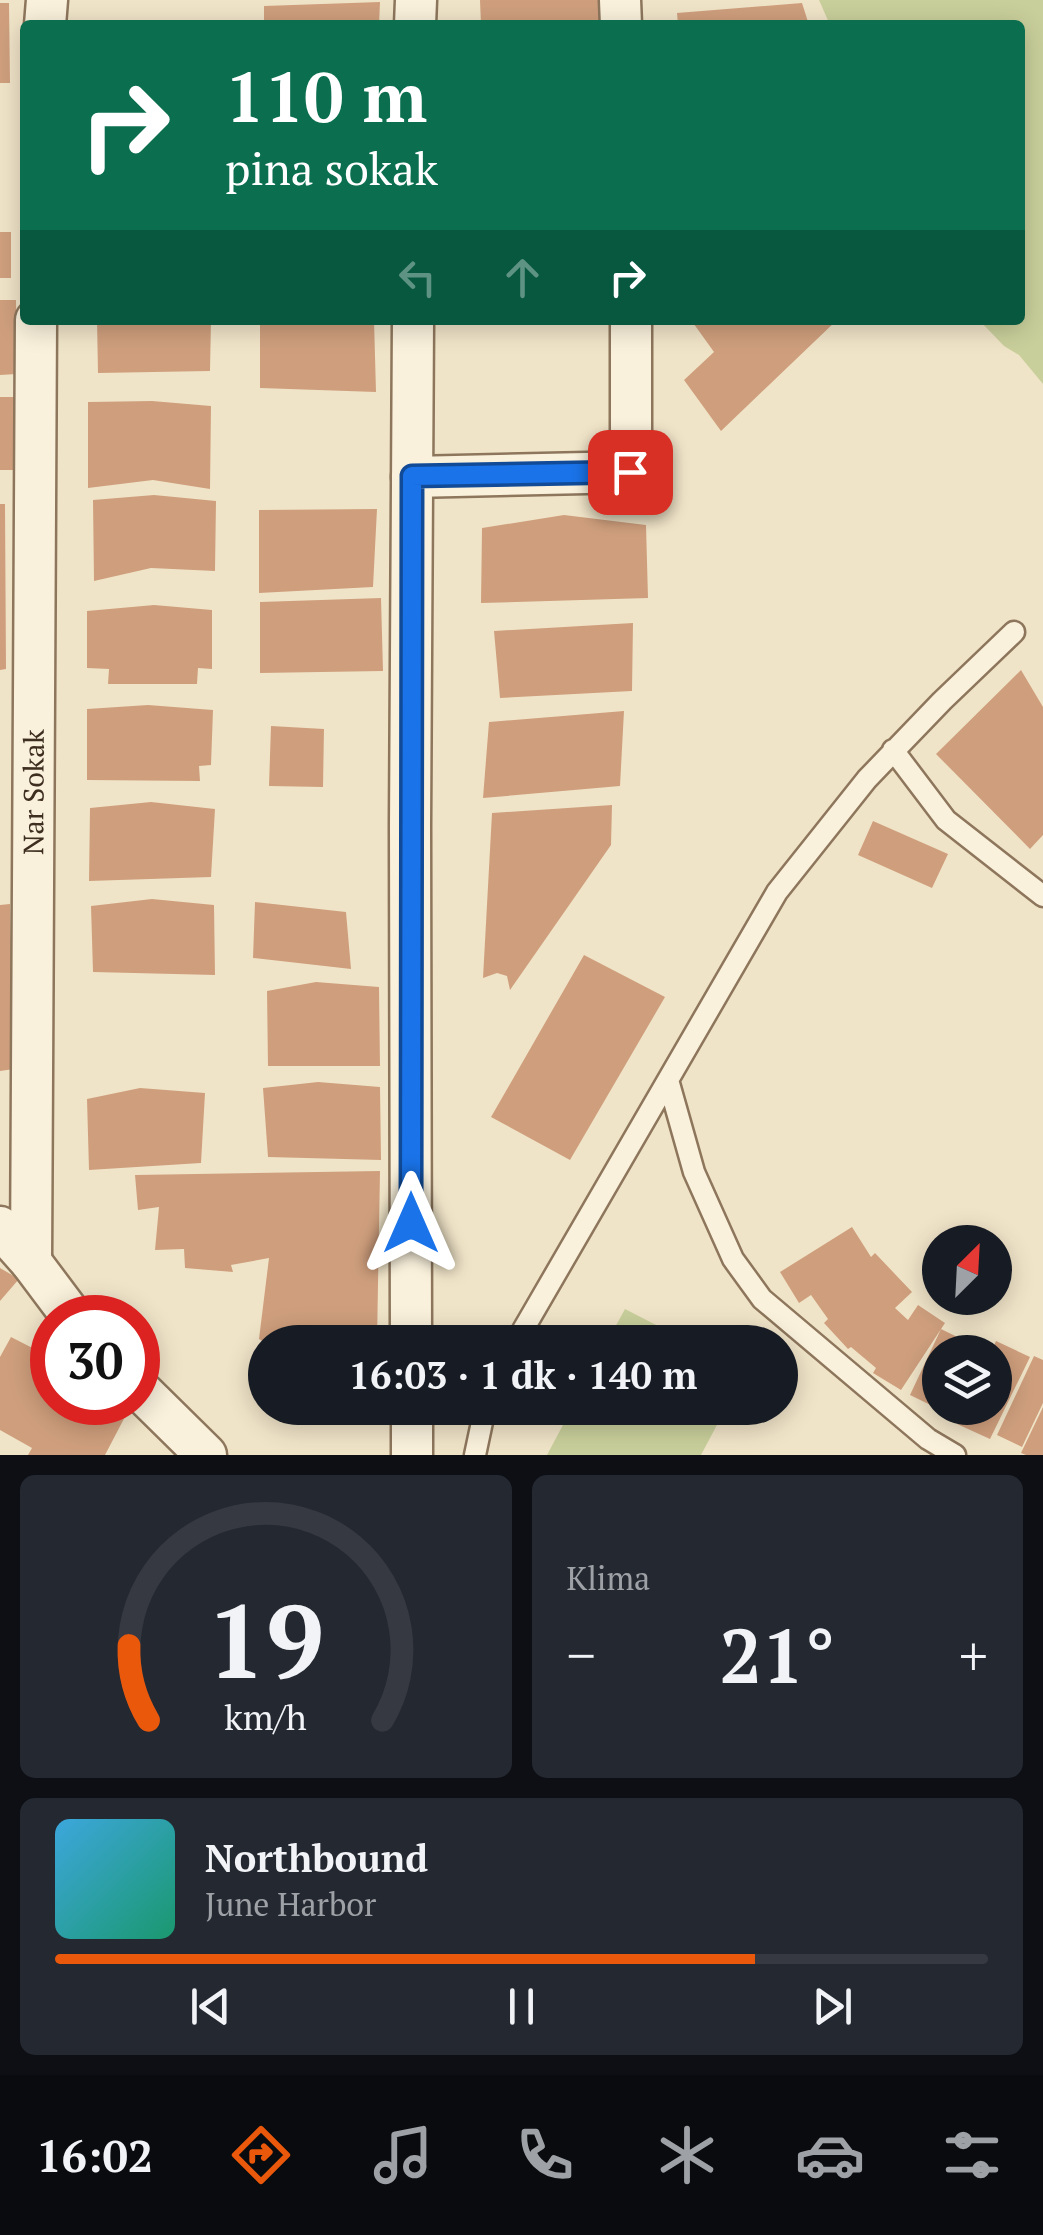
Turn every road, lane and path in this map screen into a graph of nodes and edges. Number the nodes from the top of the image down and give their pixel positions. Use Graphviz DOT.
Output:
graph roads {
  1 [pos="36,325"];
  2 [pos="413,325"];
  3 [pos="630,325"];
  4 [pos="412,476"];
  5 [pos="1014,632"];
  6 [pos="894,750"];
  7 [pos="1043,896"];
  8 [pos="668,1080"];
  9 [pos="0,1226"];
  10 [pos="30,1262"];
  11 [pos="55,1295"];
  12 [pos="411,1325"];
  13 [pos="526,1325"];
  14 [pos="160,1410"];
  15 [pos="412,1425"];
  16 [pos="481,1425"];
  17 [pos="206,1455"];
  18 [pos="412,1455"];
  19 [pos="475,1455"];
  20 [pos="955,1455"];
  1 -- 10 [label="street, Nar Sokak"];
  2 -- 4 [label="street"];
  3 -- 4 [label="street"];
  4 -- 12 [label="street"];
  5 -- 6 [label="lane"];
  6 -- 7 [label="lane"];
  6 -- 8 [label="lane"];
  8 -- 13 [label="lane"];
  8 -- 20 [label="lane"];
  9 -- 10 [label="street"];
  10 -- 11 [label="street"];
  14 -- 17 [label="street"];
  15 -- 18 [label="street"];
  16 -- 19 [label="lane"];
}
